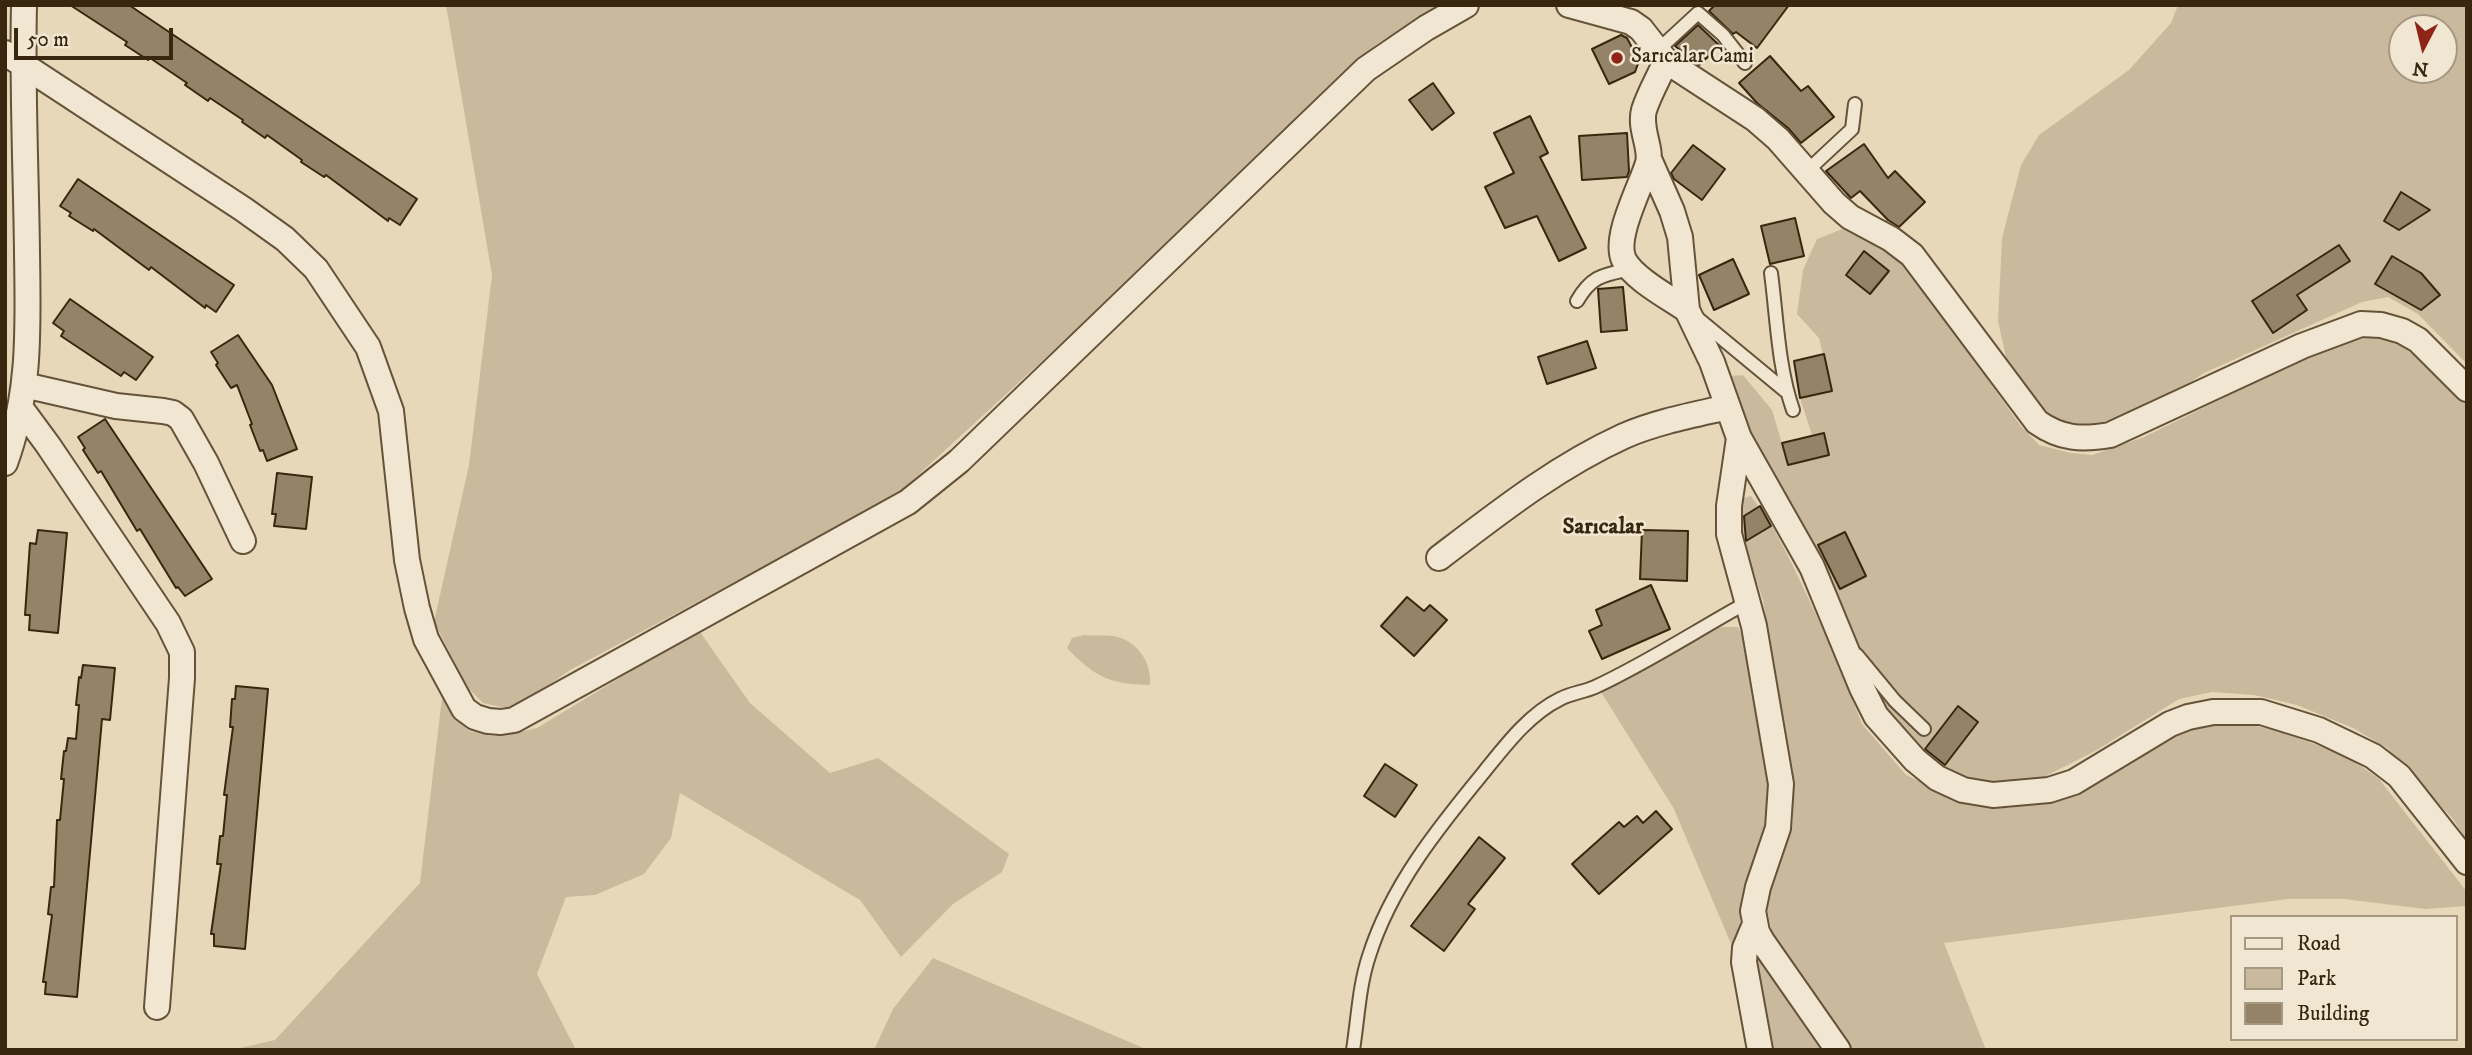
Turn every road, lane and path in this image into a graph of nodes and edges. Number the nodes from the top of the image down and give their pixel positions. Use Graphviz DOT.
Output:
graph roads {
  1 [pos="24,5"];
  2 [pos="1465,5"];
  3 [pos="1569,5"];
  4 [pos="1662,56"];
  5 [pos="14,59"];
  6 [pos="1745,62"];
  7 [pos="1855,104"];
  8 [pos="1649,159"];
  9 [pos="1806,172"];
  10 [pos="1631,269"];
  11 [pos="1771,273"];
  12 [pos="1577,301"];
  13 [pos="1687,310"];
  14 [pos="2467,389"];
  15 [pos="1788,393"];
  16 [pos="22,396"];
  17 [pos="1728,407"];
  18 [pos="1793,410"];
  19 [pos="1739,438"];
  20 [pos="5,464"];
  21 [pos="243,541"];
  22 [pos="1439,558"];
  23 [pos="1748,601"];
  24 [pos="1843,639"];
  25 [pos="1924,729"];
  26 [pos="2467,862"];
  27 [pos="1755,924"];
  28 [pos="158,1007"];
  29 [pos="1353,1050"];
  30 [pos="1760,1050"];
  31 [pos="1838,1050"];
  1 -- 5 [label="street"];
  2 -- 5 [label="street"];
  3 -- 4 [label="street"];
  4 -- 6 [label="lane"];
  4 -- 8 [label="street"];
  4 -- 9 [label="street"];
  5 -- 16 [label="street"];
  7 -- 9 [label="lane"];
  8 -- 10 [label="street"];
  8 -- 13 [label="street"];
  9 -- 14 [label="street"];
  10 -- 12 [label="lane"];
  10 -- 13 [label="street"];
  11 -- 15 [label="lane"];
  13 -- 15 [label="lane"];
  13 -- 17 [label="street"];
  15 -- 18 [label="lane"];
  16 -- 20 [label="street"];
  16 -- 21 [label="street"];
  16 -- 28 [label="street"];
  17 -- 19 [label="street"];
  17 -- 22 [label="street"];
  19 -- 23 [label="street"];
  19 -- 24 [label="street"];
  23 -- 27 [label="street"];
  23 -- 29 [label="lane"];
  24 -- 25 [label="lane"];
  24 -- 26 [label="street"];
  27 -- 30 [label="street"];
  27 -- 31 [label="street"];
}
